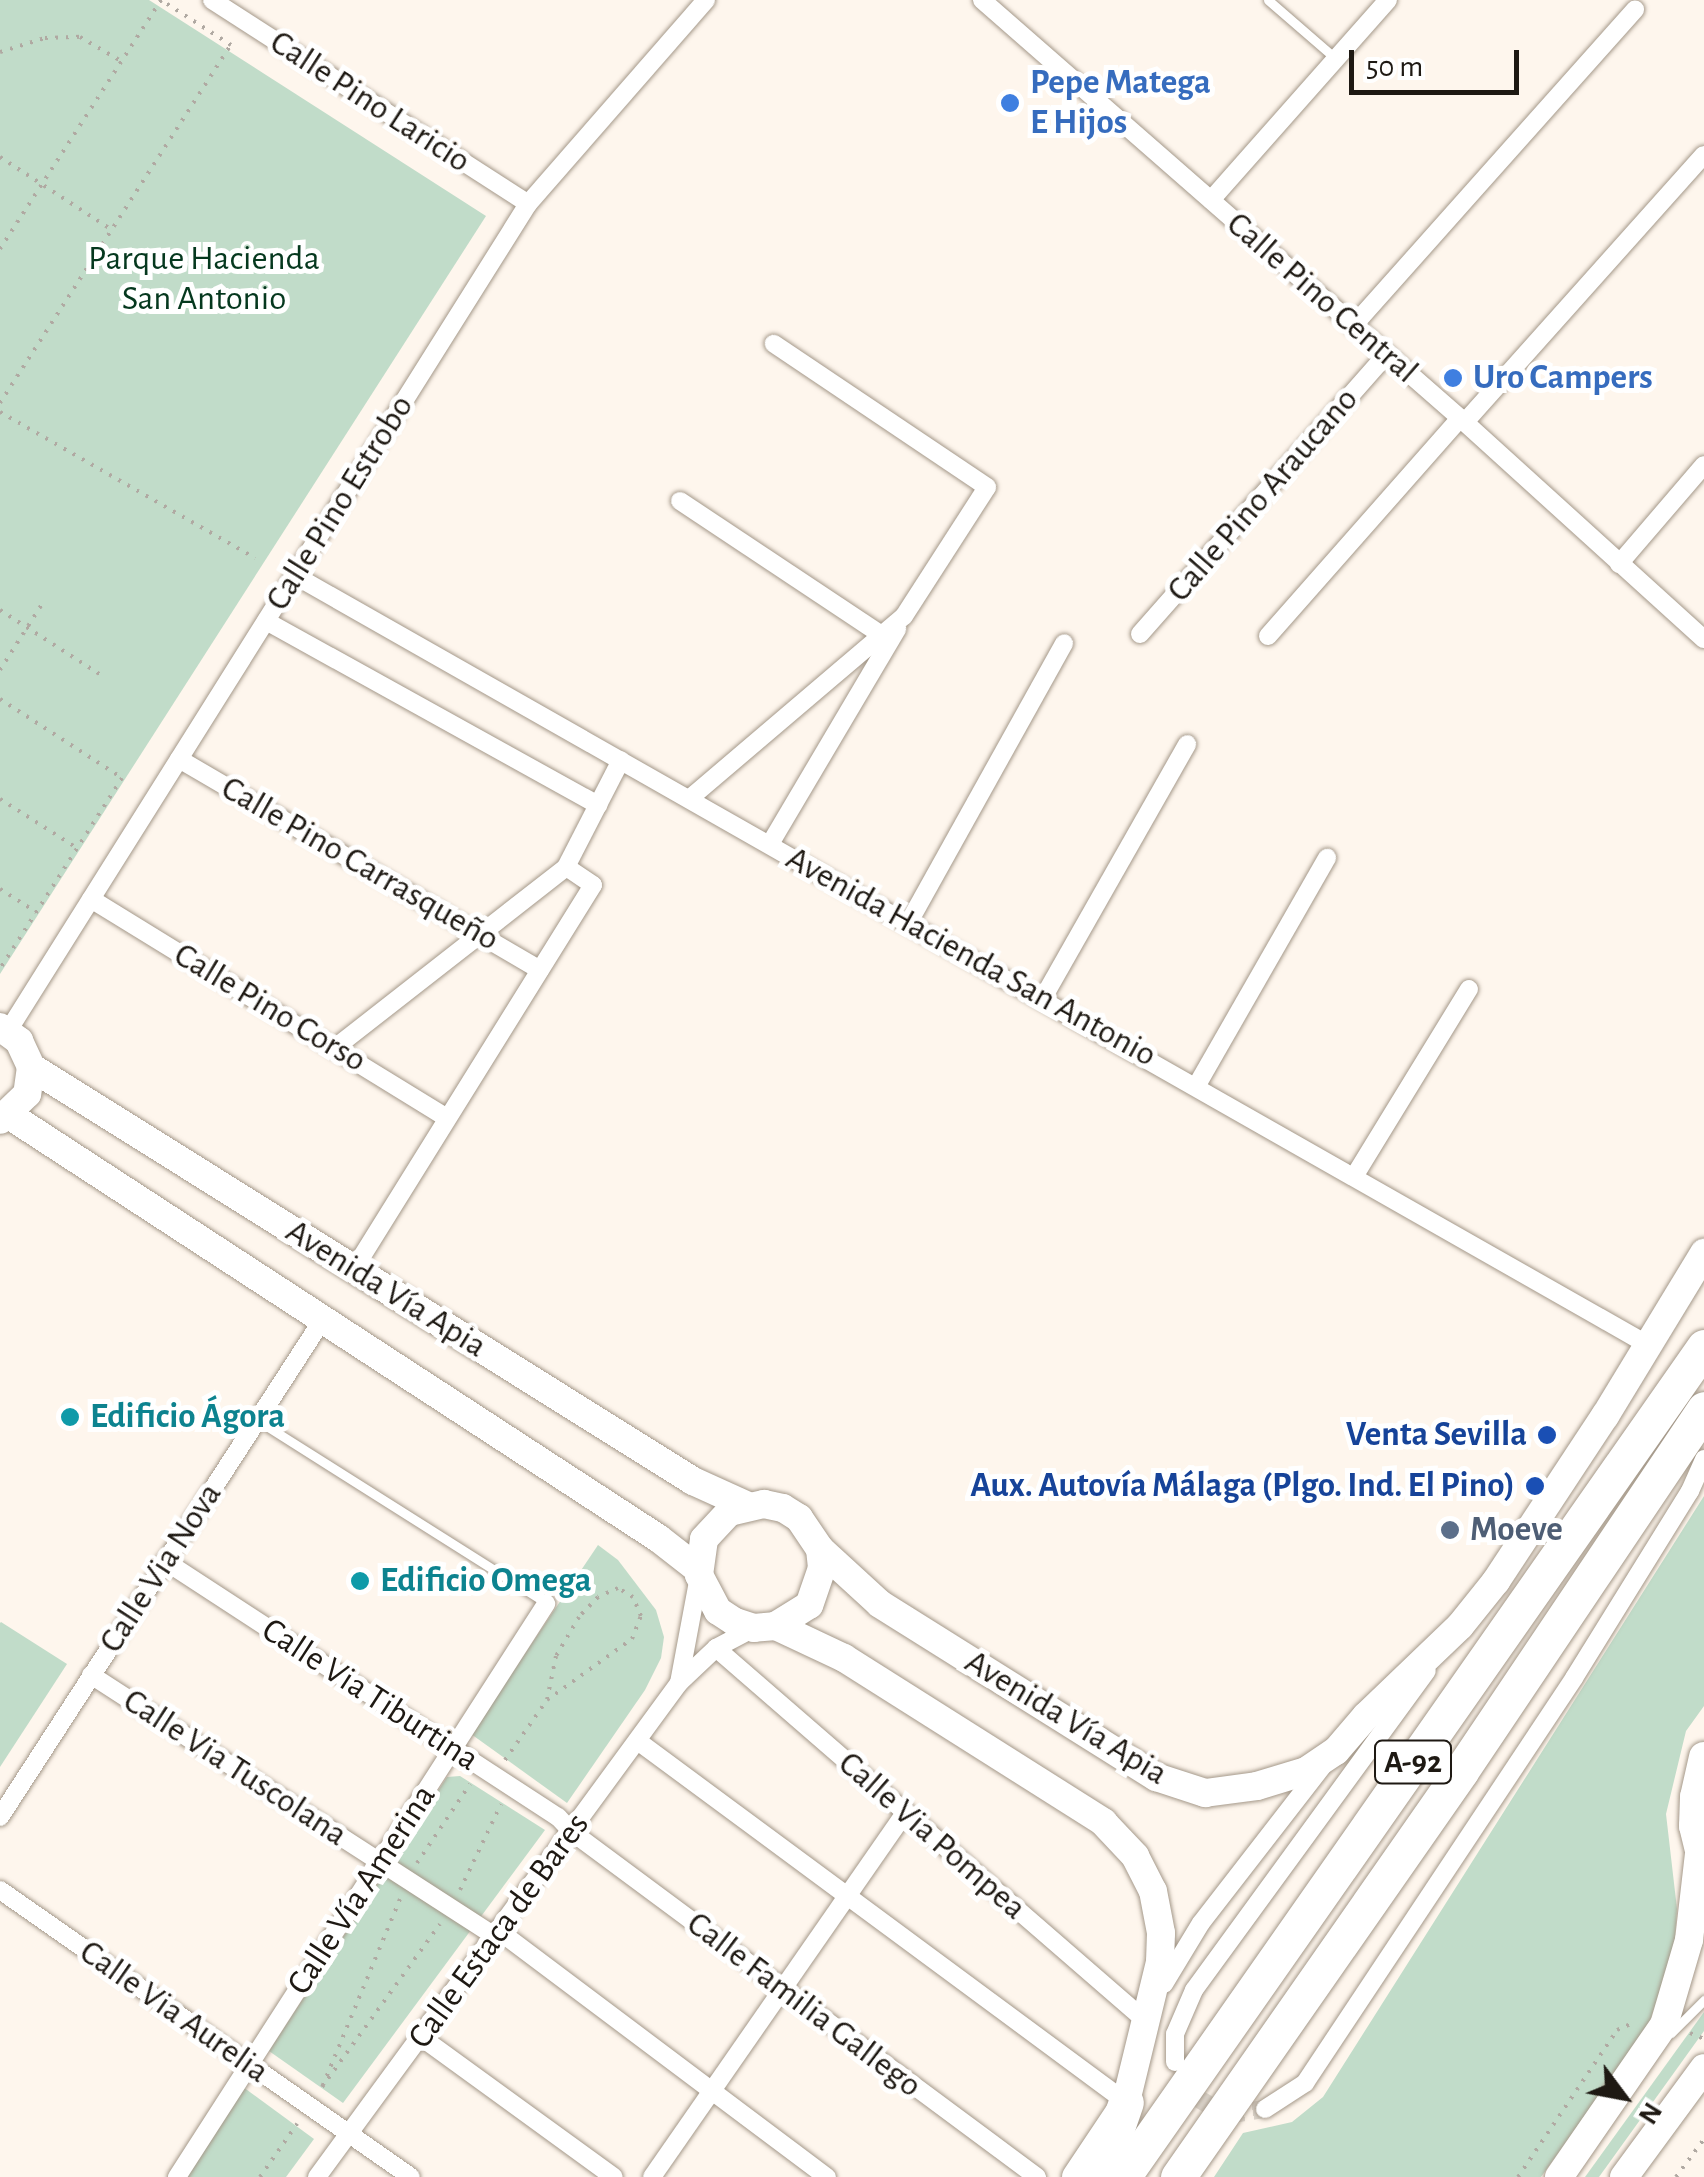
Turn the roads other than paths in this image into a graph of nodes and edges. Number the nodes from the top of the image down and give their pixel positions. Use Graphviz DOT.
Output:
graph roads {
  1 [pos="212,0"];
  2 [pos="706,0"];
  3 [pos="982,0"];
  4 [pos="1268,0"];
  5 [pos="1388,0"];
  6 [pos="1634,8"];
  7 [pos="1336,60"];
  8 [pos="1704,155"];
  9 [pos="1211,200"];
  10 [pos="528,204"];
  11 [pos="1352,326"];
  12 [pos="774,344"];
  13 [pos="1386,355"];
  14 [pos="1463,420"];
  15 [pos="1704,465"];
  16 [pos="680,501"];
  17 [pos="1619,564"];
  18 [pos="294,576"];
  19 [pos="904,616"];
  20 [pos="266,621"];
  21 [pos="1140,634"];
  22 [pos="882,636"];
  23 [pos="1268,636"];
  24 [pos="1704,639"];
  25 [pos="1064,642"];
  26 [pos="1187,744"];
  27 [pos="179,759"];
  28 [pos="621,760"];
  29 [pos="690,799"];
  30 [pos="598,806"];
  31 [pos="770,844"];
  32 [pos="1326,858"];
  33 [pos="566,867"];
  34 [pos="91,898"];
  35 [pos="909,922"];
  36 [pos="479,934"];
  37 [pos="540,970"];
  38 [pos="1469,989"];
  39 [pos="1043,998"];
  40 [pos="4,1029"];
  41 [pos="336,1047"];
  42 [pos="30,1067"];
  43 [pos="1197,1085"];
  44 [pos="4,1118"];
  45 [pos="447,1118"];
  46 [pos="1355,1175"];
  47 [pos="1704,1253"];
  48 [pos="354,1269"];
  49 [pos="322,1319"];
  50 [pos="1646,1343"];
  51 [pos="1704,1347"];
  52 [pos="1704,1409"];
  53 [pos="257,1420"];
  54 [pos="1704,1443"];
  55 [pos="1704,1459"];
  56 [pos="746,1506"];
  57 [pos="820,1549"];
  58 [pos="165,1561"];
  59 [pos="1601,1564"];
  60 [pos="699,1572"];
  61 [pos="546,1604"];
  62 [pos="1460,1626"];
  63 [pos="765,1627"];
  64 [pos="716,1648"];
  65 [pos="90,1675"];
  66 [pos="679,1683"];
  67 [pos="639,1742"];
  68 [pos="452,1749"];
  69 [pos="1336,1752"];
  70 [pos="1704,1757"];
  71 [pos="906,1812"];
  72 [pos="0,1817"];
  73 [pos="572,1832"];
  74 [pos="1702,1861"];
  75 [pos="380,1862"];
  76 [pos="0,1890"];
  77 [pos="847,1897"];
  78 [pos="498,1933"];
  79 [pos="783,1989"];
  80 [pos="1704,2000"];
  81 [pos="1146,2025"];
  82 [pos="1648,2031"];
  83 [pos="420,2037"];
  84 [pos="1175,2062"];
  85 [pos="249,2065"];
  86 [pos="1704,2068"];
  87 [pos="712,2091"];
  88 [pos="1126,2102"];
  89 [pos="1265,2109"];
  90 [pos="349,2134"];
  91 [pos="177,2177"];
  92 [pos="318,2177"];
  93 [pos="410,2177"];
  94 [pos="614,2177"];
  95 [pos="652,2177"];
  96 [pos="827,2177"];
  97 [pos="1037,2177"];
  98 [pos="1076,2177"];
  99 [pos="1100,2177"];
  100 [pos="1123,2177"];
  101 [pos="1178,2177"];
  102 [pos="1559,2177"];
  103 [pos="1624,2177"];
  1 -- 10 [label="street, Calle Pino Laricio"];
  2 -- 10 [label="street, Calle Pino Estrobo"];
  3 -- 9 [label="street, Calle Pino Central"];
  4 -- 7 [label="lane"];
  5 -- 7 [label="street"];
  6 -- 11 [label="street"];
  7 -- 9 [label="street"];
  8 -- 14 [label="street"];
  9 -- 11 [label="street, Calle Pino Central"];
  10 -- 18 [label="street, Calle Pino Estrobo"];
  11 -- 13 [label="street, Calle Pino Central"];
  12 -- 19 [label="street"];
  13 -- 14 [label="street, Calle Pino Central"];
  13 -- 21 [label="street, Calle Pino Araucano"];
  14 -- 17 [label="street, Calle Pino Central"];
  14 -- 23 [label="street"];
  15 -- 17 [label="street"];
  16 -- 22 [label="street"];
  17 -- 24 [label="street, Calle Pino Central"];
  18 -- 20 [label="street, Calle Pino Estrobo"];
  18 -- 28 [label="street, Avenida Hacienda San Antonio"];
  19 -- 22 [label="street"];
  19 -- 31 [label="street"];
  20 -- 27 [label="street, Calle Pino Estrobo"];
  20 -- 30 [label="street"];
  22 -- 29 [label="street"];
  25 -- 35 [label="street"];
  26 -- 39 [label="street"];
  27 -- 34 [label="street, Calle Pino Estrobo"];
  27 -- 36 [label="street, Calle Pino Carrasqueño"];
  28 -- 29 [label="street, Avenida Hacienda San Antonio"];
  28 -- 30 [label="street"];
  29 -- 31 [label="street, Avenida Hacienda San Antonio"];
  30 -- 33 [label="street"];
  31 -- 35 [label="street, Avenida Hacienda San Antonio"];
  32 -- 43 [label="street"];
  33 -- 36 [label="street"];
  33 -- 37 [label="street"];
  34 -- 40 [label="street, Calle Pino Estrobo"];
  34 -- 41 [label="street, Calle Pino Corso"];
  35 -- 39 [label="street, Avenida Hacienda San Antonio"];
  36 -- 37 [label="street, Calle Pino Carrasqueño"];
  36 -- 41 [label="street"];
  37 -- 45 [label="street"];
  38 -- 46 [label="street"];
  39 -- 43 [label="street, Avenida Hacienda San Antonio"];
  40 -- 42 [label="street"];
  41 -- 45 [label="street, Calle Pino Corso"];
  42 -- 44 [label="street"];
  42 -- 48 [label="street, Avenida Vía Apia"];
  43 -- 46 [label="street, Avenida Hacienda San Antonio"];
  44 -- 49 [label="street, Avenida Vía Apia"];
  45 -- 48 [label="street"];
  46 -- 50 [label="street, Avenida Hacienda San Antonio"];
  47 -- 50 [label="street"];
  48 -- 56 [label="street, Avenida Vía Apia"];
  49 -- 53 [label="street, Calle Via Nova"];
  49 -- 60 [label="street, Avenida Vía Apia"];
  50 -- 62 [label="street"];
  51 -- 100 [label="highway, A-92"];
  52 -- 59 [label="highway, A-92"];
  53 -- 58 [label="street, Calle Via Nova"];
  53 -- 61 [label="lane"];
  54 -- 59 [label="highway"];
  55 -- 89 [label="street"];
  56 -- 57 [label="street"];
  56 -- 60 [label="street"];
  57 -- 63 [label="street"];
  57 -- 69 [label="street, Avenida Vía Apia"];
  58 -- 65 [label="street, Calle Via Nova"];
  58 -- 68 [label="street, Calle Via Tiburtina"];
  59 -- 101 [label="highway, A-92"];
  60 -- 63 [label="street"];
  60 -- 66 [label="street, Calle Estaca de Bares"];
  61 -- 68 [label="street, Calle Vía Amerina"];
  62 -- 69 [label="street"];
  62 -- 84 [label="street"];
  63 -- 64 [label="street, Calle Estaca de Bares"];
  63 -- 81 [label="street, Avenida Vía Apia"];
  64 -- 66 [label="street, Calle Estaca de Bares"];
  64 -- 71 [label="street, Calle Via Pompea"];
  65 -- 72 [label="street, Calle Via Nova"];
  65 -- 75 [label="street, Calle Via Tuscolana"];
  66 -- 67 [label="street, Calle Estaca de Bares"];
  67 -- 73 [label="street, Calle Estaca de Bares"];
  67 -- 77 [label="street"];
  68 -- 73 [label="street, Calle Via Tiburtina"];
  68 -- 75 [label="street, Calle Vía Amerina"];
  69 -- 81 [label="street"];
  70 -- 74 [label="main road"];
  71 -- 77 [label="street"];
  71 -- 81 [label="street, Calle Via Pompea"];
  73 -- 78 [label="street, Calle Estaca de Bares"];
  73 -- 79 [label="street, Calle Familia Gallego"];
  74 -- 82 [label="street"];
  75 -- 78 [label="street, Calle Via Tuscolana"];
  75 -- 85 [label="street, Calle Vía Amerina"];
  76 -- 85 [label="street, Calle Via Aurelia"];
  77 -- 79 [label="street"];
  77 -- 88 [label="street"];
  78 -- 83 [label="street, Calle Estaca de Bares"];
  78 -- 87 [label="street, Calle Via Tuscolana"];
  79 -- 87 [label="street"];
  79 -- 97 [label="street, Calle Familia Gallego"];
  80 -- 82 [label="lane"];
  81 -- 88 [label="street, Avenida Vía Apia"];
  82 -- 102 [label="street"];
  83 -- 90 [label="street, Calle Estaca de Bares"];
  83 -- 94 [label="street"];
  85 -- 90 [label="street, Calle Via Aurelia"];
  85 -- 91 [label="street, Calle Vía Amerina"];
  86 -- 103 [label="street"];
  87 -- 95 [label="street"];
  87 -- 96 [label="street, Calle Via Tuscolana"];
  88 -- 98 [label="street, Avenida Vía Apia"];
  88 -- 99 [label="highway"];
  90 -- 92 [label="street, Calle Estaca de Bares"];
  90 -- 93 [label="street, Calle Via Aurelia"];
}
